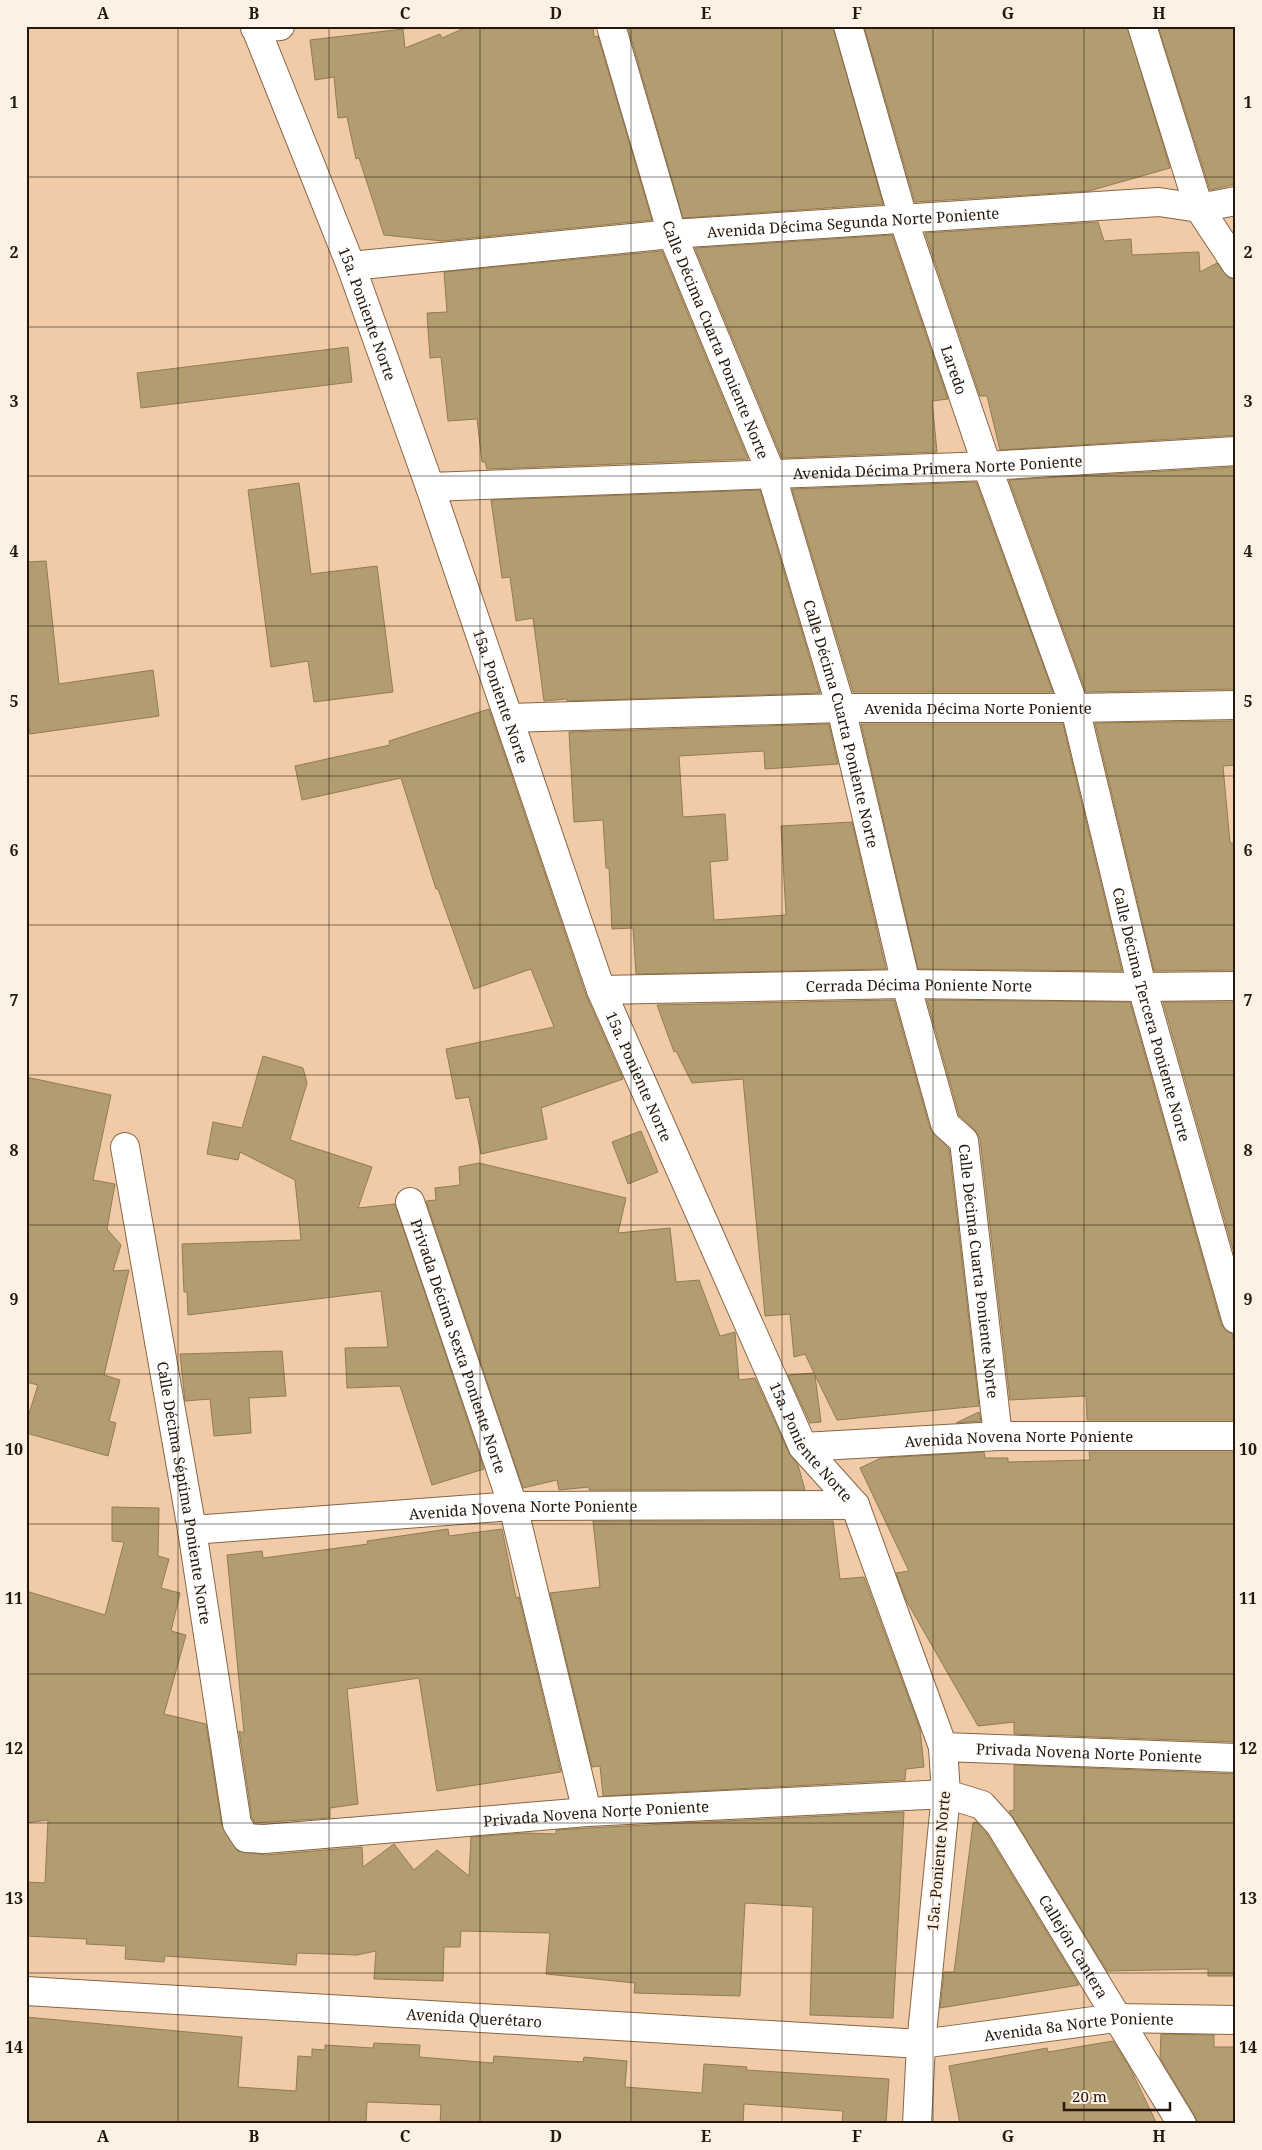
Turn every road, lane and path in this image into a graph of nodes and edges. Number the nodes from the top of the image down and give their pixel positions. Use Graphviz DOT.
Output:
graph roads {
  1 [pos="611,26"];
  2 [pos="848,26"];
  3 [pos="1142,26"];
  4 [pos="263,27"];
  5 [pos="1236,201"];
  6 [pos="1199,208"];
  7 [pos="903,218"];
  8 [pos="672,234"];
  9 [pos="1236,264"];
  10 [pos="351,266"];
  11 [pos="1236,451"];
  12 [pos="987,466"];
  13 [pos="771,473"];
  14 [pos="430,487"];
  15 [pos="1236,705"];
  16 [pos="841,708"];
  17 [pos="1074,708"];
  18 [pos="509,718"];
  19 [pos="906,984"];
  20 [pos="1236,986"];
  21 [pos="1142,988"];
  22 [pos="601,990"];
  23 [pos="125,1147"];
  24 [pos="410,1202"];
  25 [pos="1236,1319"];
  26 [pos="998,1436"];
  27 [pos="1236,1436"];
  28 [pos="803,1447"];
  29 [pos="855,1505"];
  30 [pos="513,1506"];
  31 [pos="192,1530"];
  32 [pos="943,1747"];
  33 [pos="1236,1758"];
  34 [pos="946,1794"];
  35 [pos="587,1812"];
  36 [pos="246,1838"];
  37 [pos="26,1991"];
  38 [pos="1116,2018"];
  39 [pos="1236,2020"];
  40 [pos="921,2044"];
  41 [pos="917,2124"];
  42 [pos="1182,2124"];
  1 -- 8 [label="street, Calle Décima Cuarta Poniente Norte"];
  2 -- 7 [label="street, Laredo"];
  3 -- 6 [label="street"];
  4 -- 10 [label="street, 15a. Poniente Norte"];
  5 -- 6 [label="street, Avenida Décima Segunda Norte Poniente"];
  6 -- 7 [label="street, Avenida Décima Segunda Norte Poniente"];
  6 -- 9 [label="street"];
  7 -- 8 [label="street, Avenida Décima Segunda Norte Poniente"];
  7 -- 12 [label="street, Laredo"];
  8 -- 10 [label="street, Avenida Décima Segunda Norte Poniente"];
  8 -- 13 [label="street, Calle Décima Cuarta Poniente Norte"];
  10 -- 14 [label="street, 15a. Poniente Norte"];
  11 -- 12 [label="street, Avenida Décima Primera Norte Poniente"];
  12 -- 13 [label="street, Avenida Décima Primera Norte Poniente"];
  12 -- 17 [label="street, Laredo"];
  13 -- 14 [label="street, Avenida Décima Primera Norte Poniente"];
  13 -- 16 [label="street, Calle Décima Cuarta Poniente Norte"];
  14 -- 18 [label="street, 15a. Poniente Norte"];
  15 -- 17 [label="street, Avenida Décima Norte Poniente"];
  16 -- 17 [label="street, Avenida Décima Norte Poniente"];
  16 -- 18 [label="street, Avenida Décima Norte Poniente"];
  16 -- 19 [label="street, Calle Décima Cuarta Poniente Norte"];
  17 -- 21 [label="street, Calle Décima Tercera Poniente Norte"];
  18 -- 22 [label="street, 15a. Poniente Norte"];
  19 -- 21 [label="street, Cerrada Décima Poniente Norte"];
  19 -- 22 [label="street, Cerrada Décima Poniente Norte"];
  19 -- 26 [label="street, Calle Décima Cuarta Poniente Norte"];
  20 -- 21 [label="street, Cerrada Décima Poniente Norte"];
  21 -- 25 [label="street, Calle Décima Tercera Poniente Norte"];
  22 -- 28 [label="street, 15a. Poniente Norte"];
  23 -- 31 [label="street, Calle Décima Séptima Poniente Norte"];
  24 -- 30 [label="street, Privada Décima Sexta Poniente Norte"];
  26 -- 27 [label="street, Avenida Novena Norte Poniente"];
  26 -- 28 [label="street, Avenida Novena Norte Poniente"];
  28 -- 29 [label="street, 15a. Poniente Norte"];
  29 -- 30 [label="street, Avenida Novena Norte Poniente"];
  29 -- 32 [label="street, 15a. Poniente Norte"];
  30 -- 31 [label="street, Avenida Novena Norte Poniente"];
  30 -- 35 [label="street, Privada Décima Sexta Poniente Norte"];
  31 -- 36 [label="street, Calle Décima Séptima Poniente Norte"];
  32 -- 33 [label="street, Privada Novena Norte Poniente"];
  32 -- 34 [label="street, 15a. Poniente Norte"];
  34 -- 35 [label="street, Privada Novena Norte Poniente"];
  34 -- 38 [label="street, Callejón Cantera"];
  34 -- 40 [label="street, 15a. Poniente Norte"];
  35 -- 36 [label="street, Privada Novena Norte Poniente"];
  37 -- 40 [label="street, Avenida Querétaro"];
  38 -- 39 [label="street, Avenida 8a Norte Poniente"];
  38 -- 40 [label="street, Avenida 8a Norte Poniente"];
  38 -- 42 [label="street, Callejón Cantera"];
  40 -- 41 [label="street, 15a. Poniente Norte"];
}
